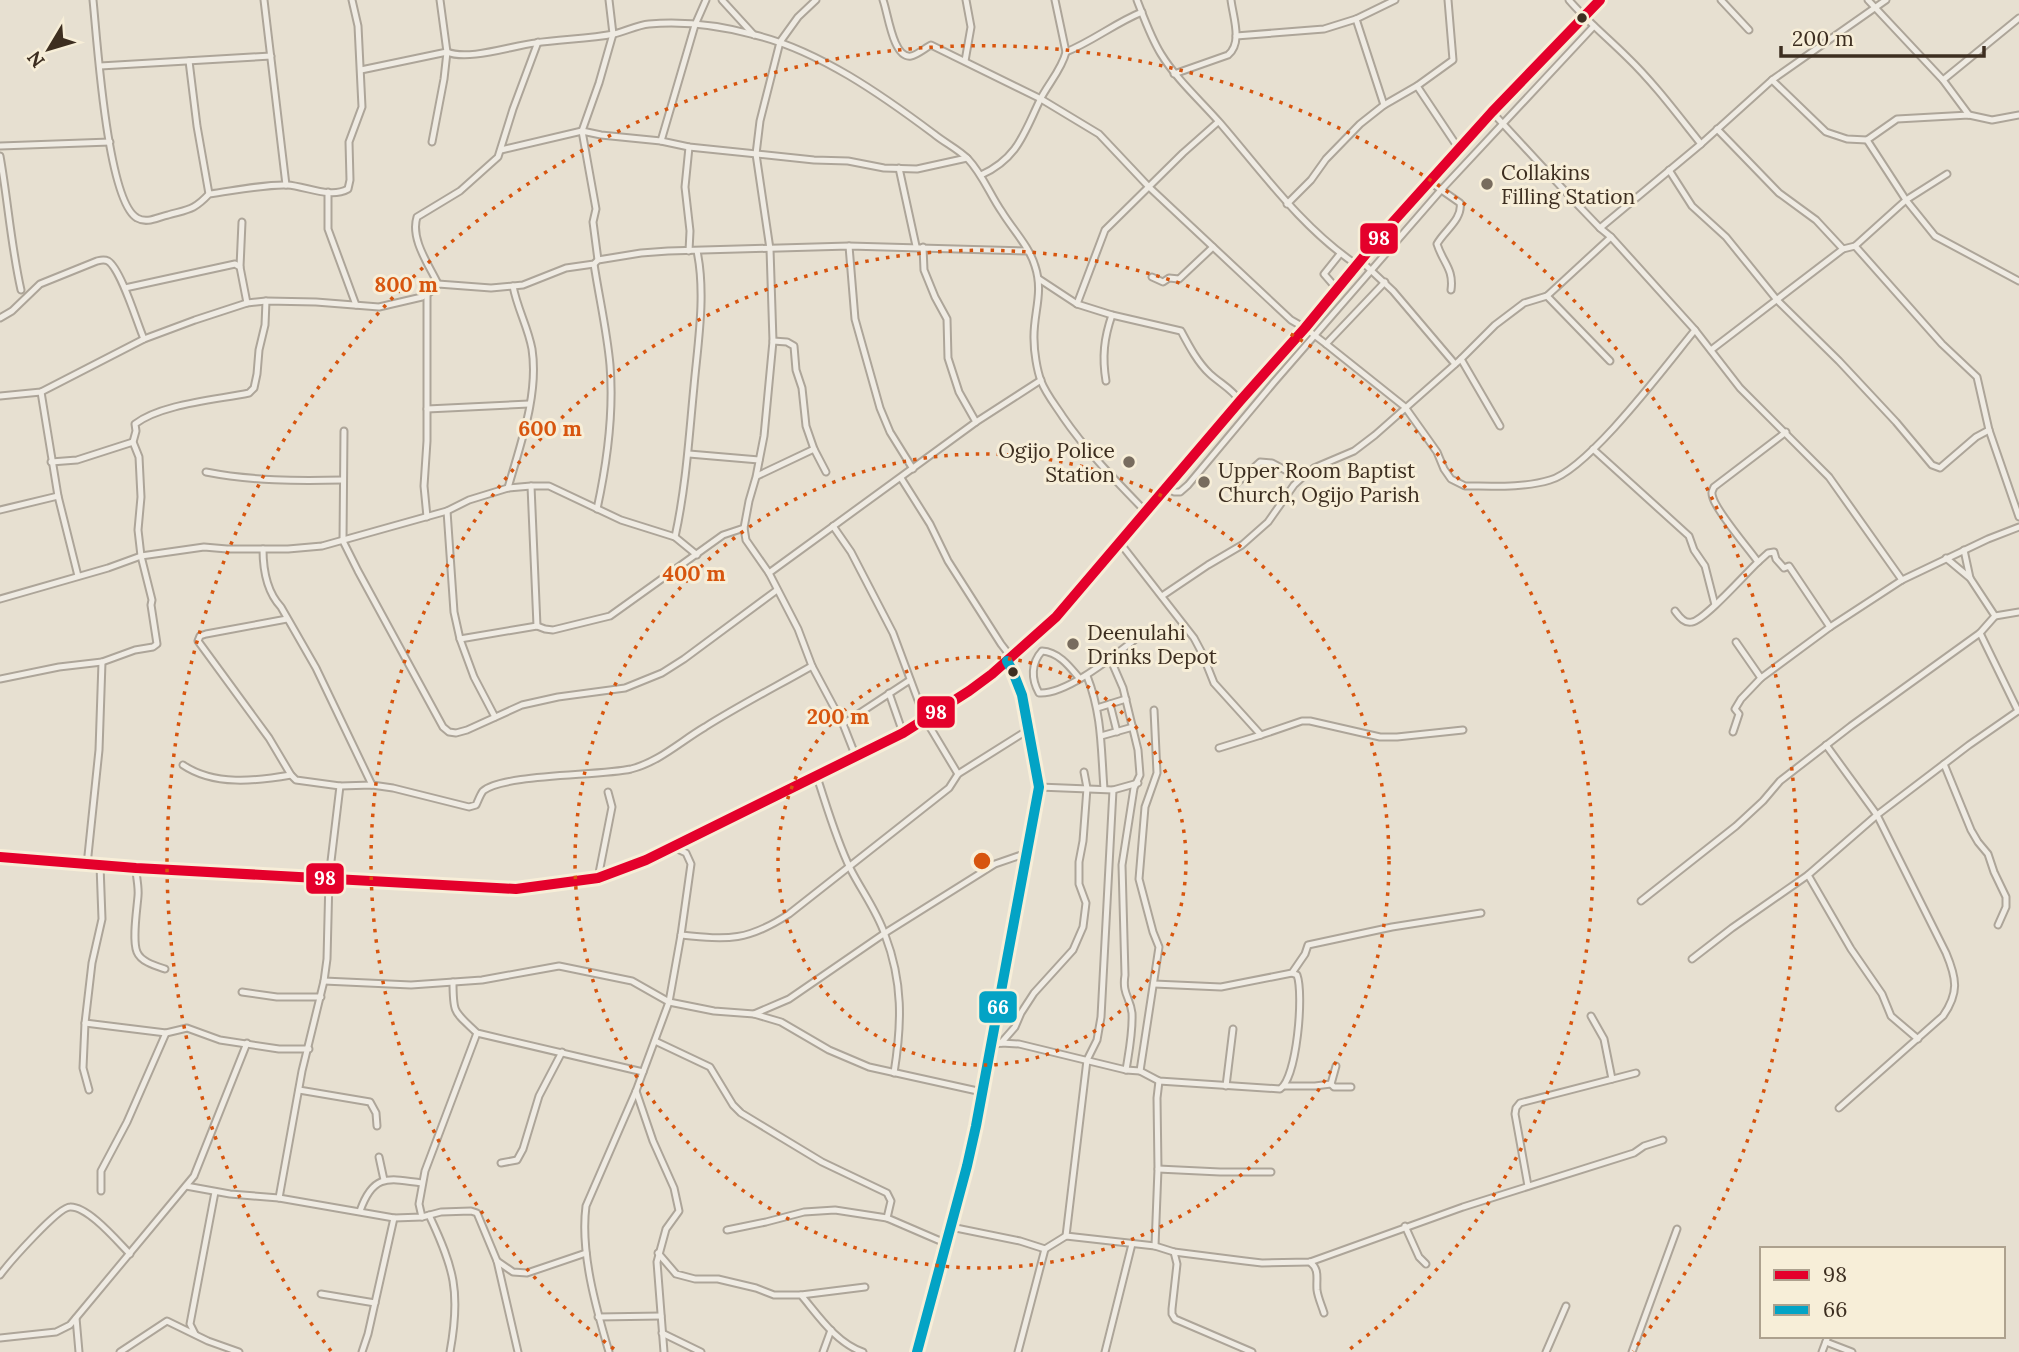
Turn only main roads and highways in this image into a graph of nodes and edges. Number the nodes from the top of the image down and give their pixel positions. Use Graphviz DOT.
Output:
graph roads {
  1 [pos="1600,0"];
  2 [pos="0,857"];
  1 -- 2 [label="highway"];
}
